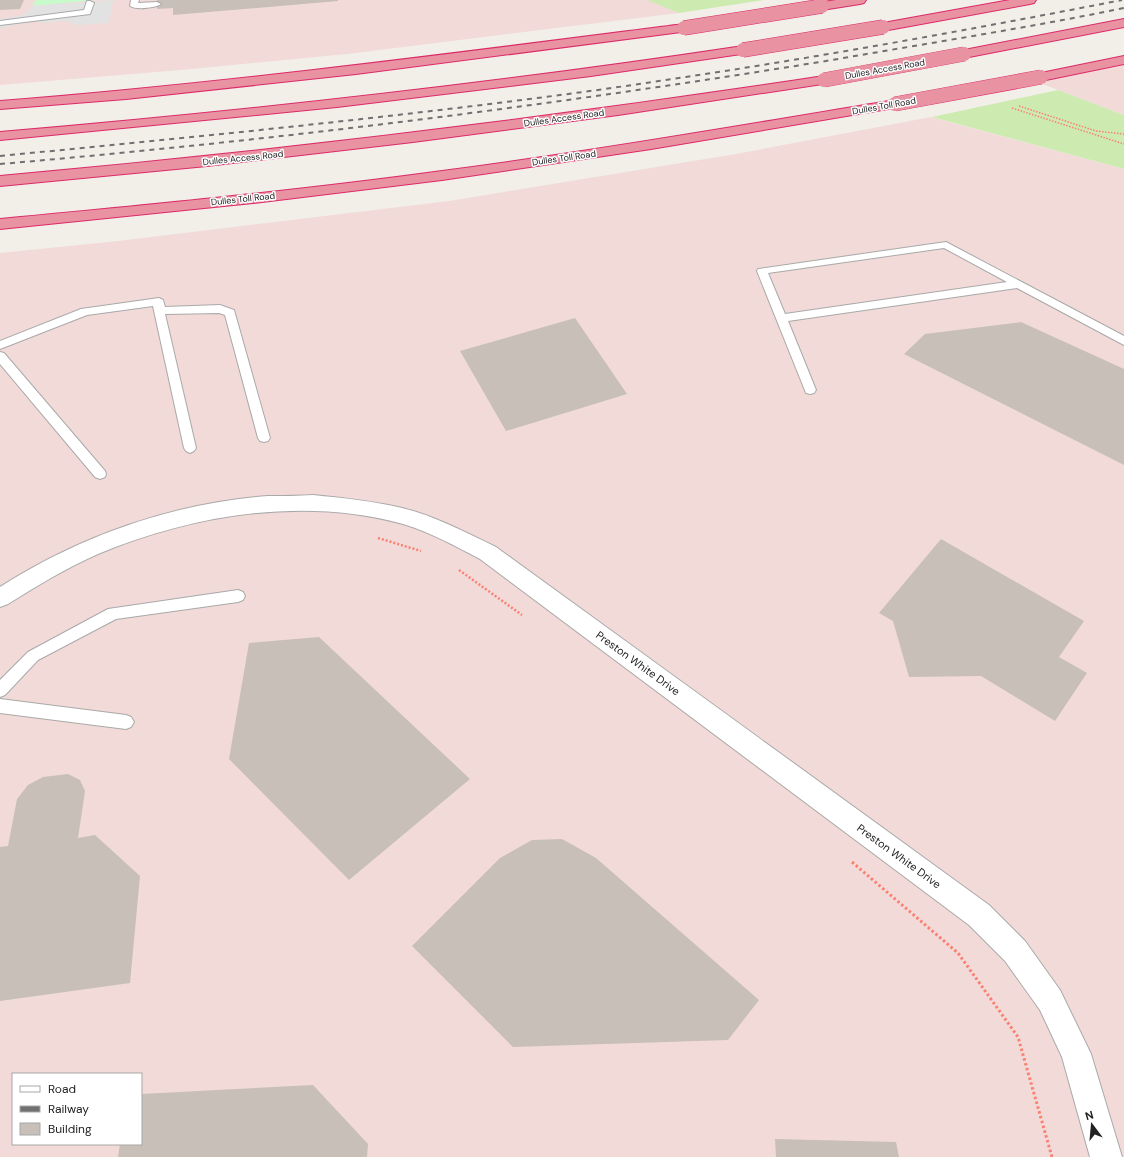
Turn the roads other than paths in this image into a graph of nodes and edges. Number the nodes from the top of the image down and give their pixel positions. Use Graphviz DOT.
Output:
graph roads {
  1 [pos="134,0"];
  2 [pos="860,0"];
  3 [pos="1030,0"];
  4 [pos="90,3"];
  5 [pos="157,4"];
  6 [pos="0,23"];
  7 [pos="1124,23"];
  8 [pos="1124,60"];
  9 [pos="0,105"];
  10 [pos="0,136"];
  11 [pos="0,181"];
  12 [pos="0,224"];
  13 [pos="1018,284"];
  14 [pos="159,311"];
  15 [pos="781,318"];
  16 [pos="1124,341"];
  17 [pos="0,345"];
  18 [pos="0,356"];
  19 [pos="810,390"];
  20 [pos="264,438"];
  21 [pos="190,448"];
  22 [pos="100,474"];
  23 [pos="238,596"];
  24 [pos="0,598"];
  25 [pos="0,690"];
  26 [pos="0,706"];
  27 [pos="126,722"];
  28 [pos="1106,1157"];
  1 -- 5 [label="lane"];
  2 -- 9 [label="highway, bridge"];
  3 -- 10 [label="highway, bridge"];
  4 -- 6 [label="lane"];
  7 -- 11 [label="highway, Dulles Access Road, bridge"];
  8 -- 12 [label="highway, Dulles Toll Road, bridge"];
  13 -- 15 [label="lane"];
  13 -- 15 [label="lane"];
  13 -- 16 [label="lane"];
  14 -- 17 [label="lane"];
  14 -- 20 [label="lane"];
  14 -- 21 [label="lane"];
  15 -- 19 [label="lane"];
  18 -- 22 [label="lane"];
  23 -- 25 [label="lane"];
  24 -- 28 [label="street, Preston White Drive"];
  26 -- 27 [label="lane"];
}
